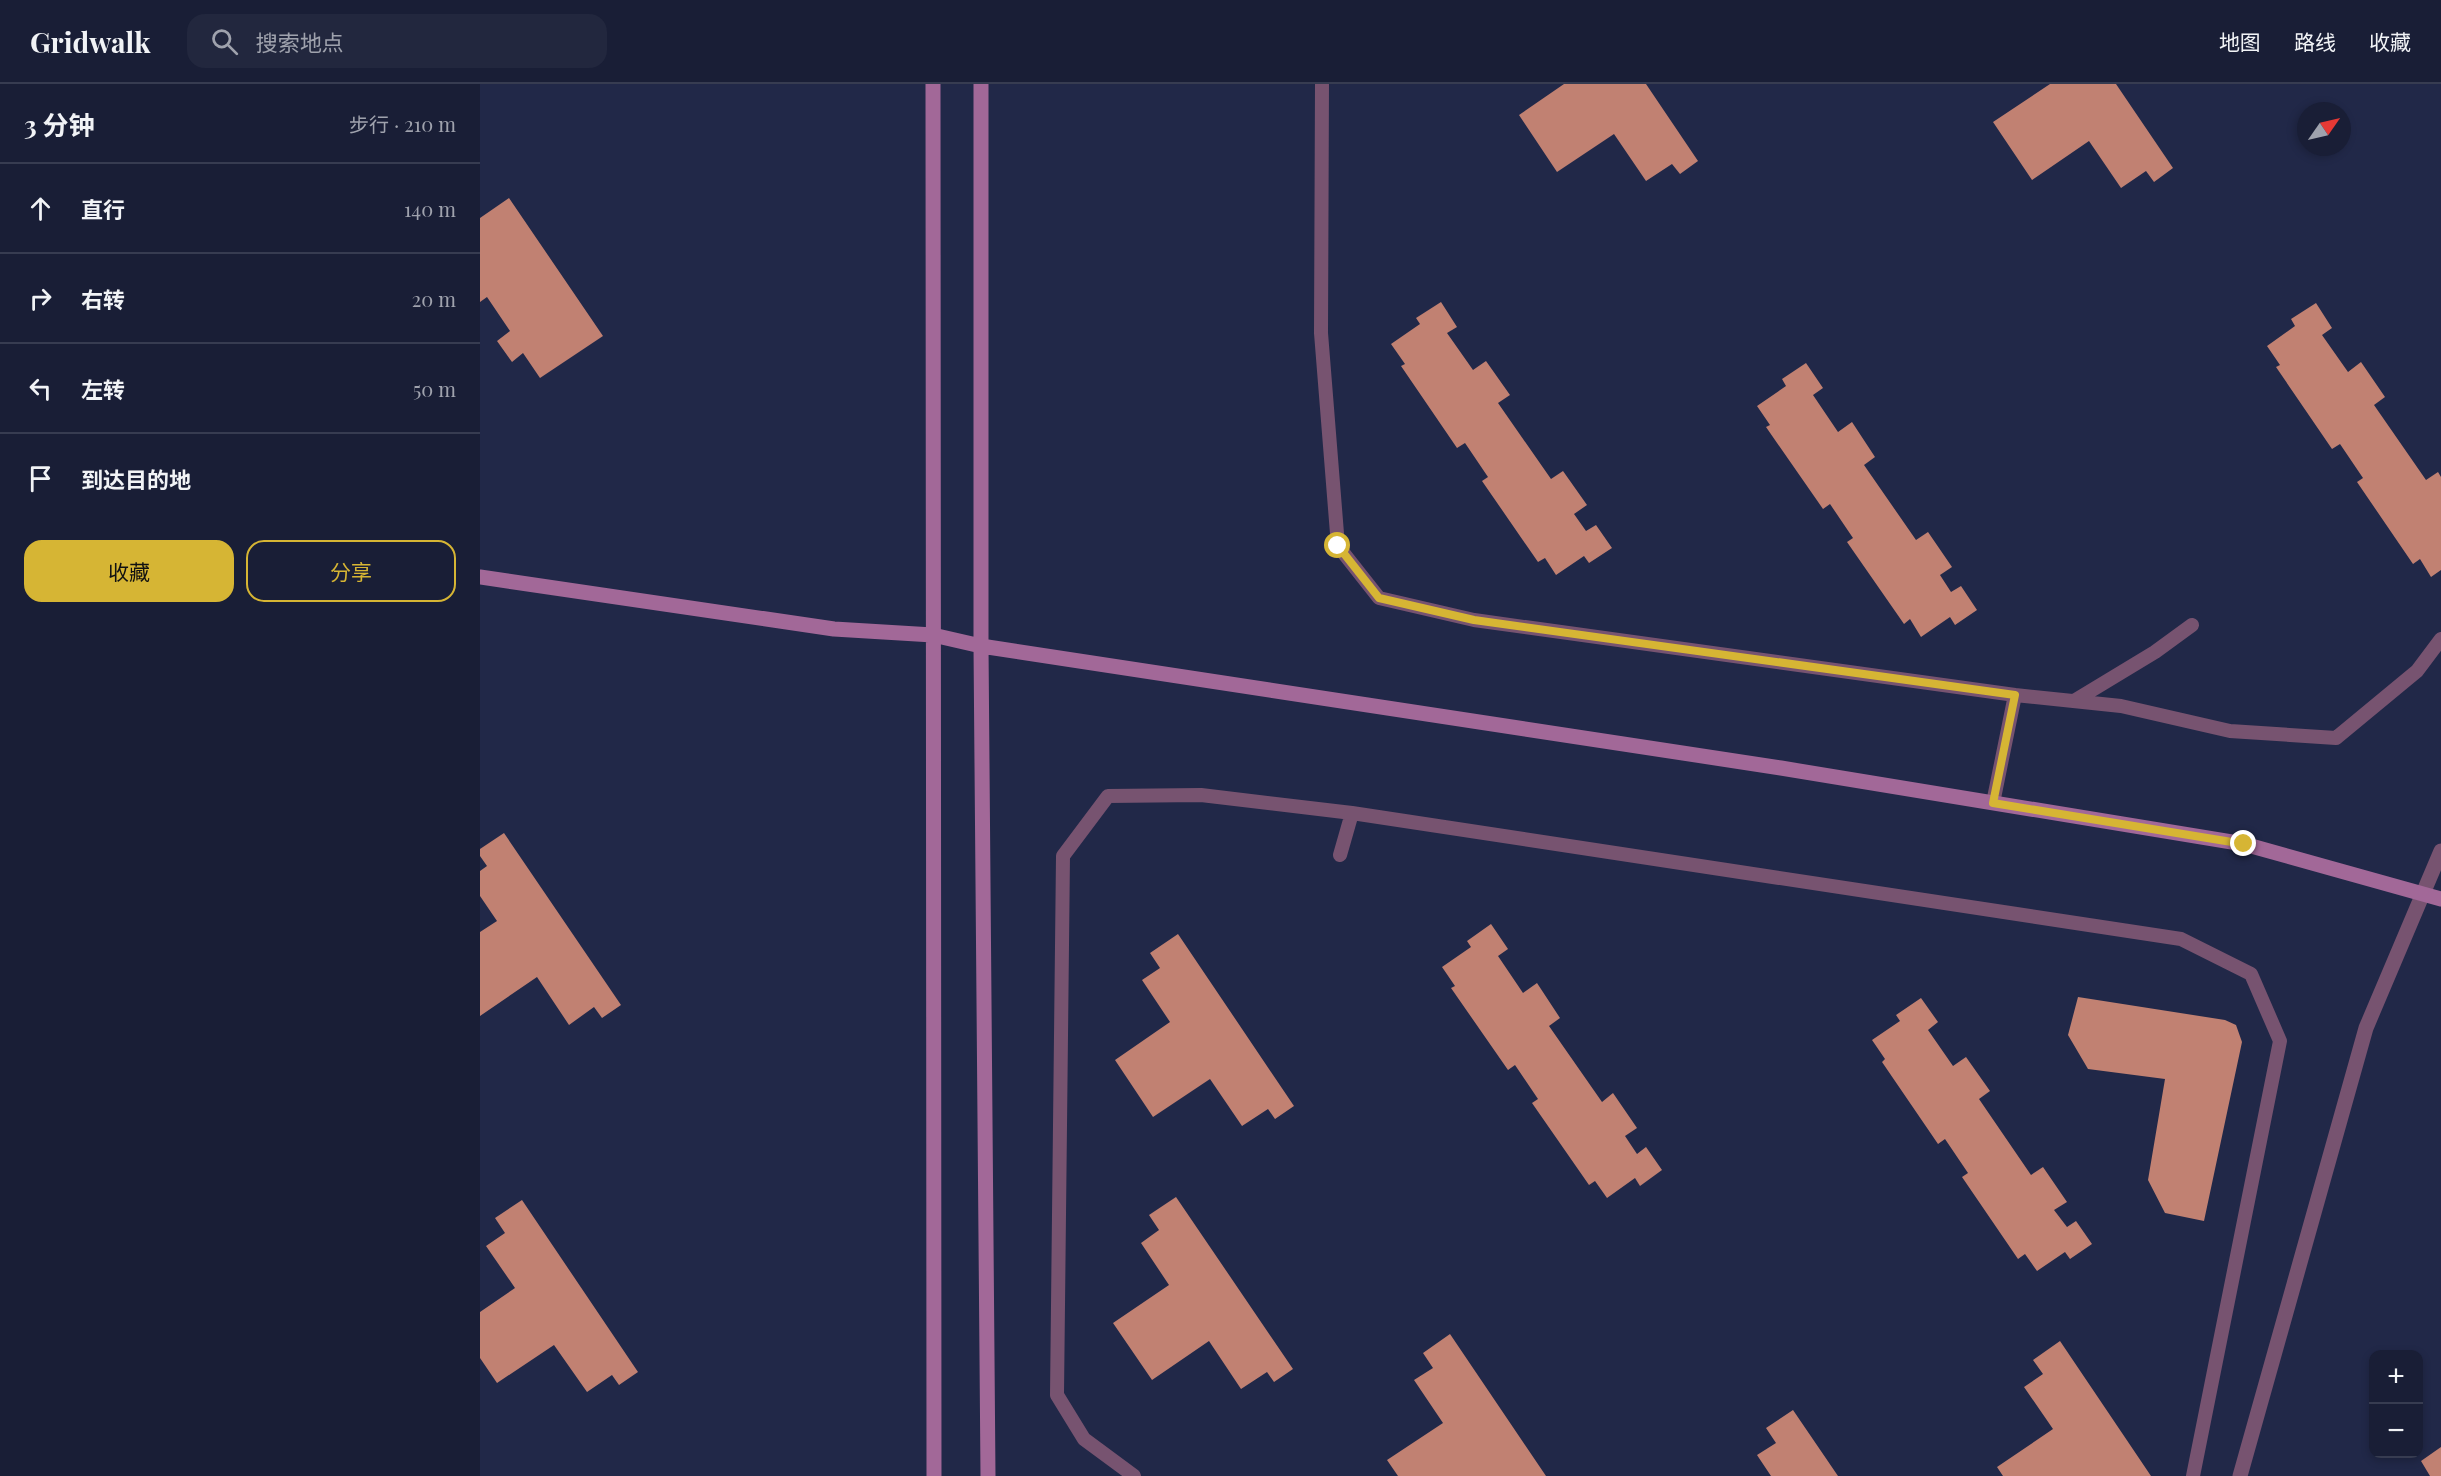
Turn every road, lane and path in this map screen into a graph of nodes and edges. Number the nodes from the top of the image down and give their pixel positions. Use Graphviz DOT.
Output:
graph roads {
  1 [pos="933,84"];
  2 [pos="981,84"];
  3 [pos="1322,84"];
  4 [pos="480,577"];
  5 [pos="2192,625"];
  6 [pos="933,635"];
  7 [pos="2441,639"];
  8 [pos="981,646"];
  9 [pos="2015,695"];
  10 [pos="2074,701"];
  11 [pos="1993,803"];
  12 [pos="1352,813"];
  13 [pos="2441,850"];
  14 [pos="1340,855"];
  15 [pos="2423,894"];
  16 [pos="2441,899"];
  17 [pos="934,1476"];
  18 [pos="988,1476"];
  19 [pos="1134,1476"];
  20 [pos="2193,1476"];
  21 [pos="2240,1476"];
  1 -- 6 [label="street"];
  2 -- 8 [label="street"];
  3 -- 9 [label="lane"];
  4 -- 6 [label="street"];
  5 -- 10 [label="lane"];
  6 -- 8 [label="street"];
  6 -- 17 [label="street"];
  7 -- 10 [label="lane"];
  8 -- 11 [label="street"];
  8 -- 18 [label="street"];
  9 -- 10 [label="lane"];
  9 -- 11 [label="lane"];
  11 -- 15 [label="street"];
  12 -- 14 [label="lane"];
  12 -- 19 [label="lane"];
  12 -- 20 [label="lane"];
  13 -- 15 [label="street"];
  15 -- 16 [label="street"];
  15 -- 21 [label="street"];
}
